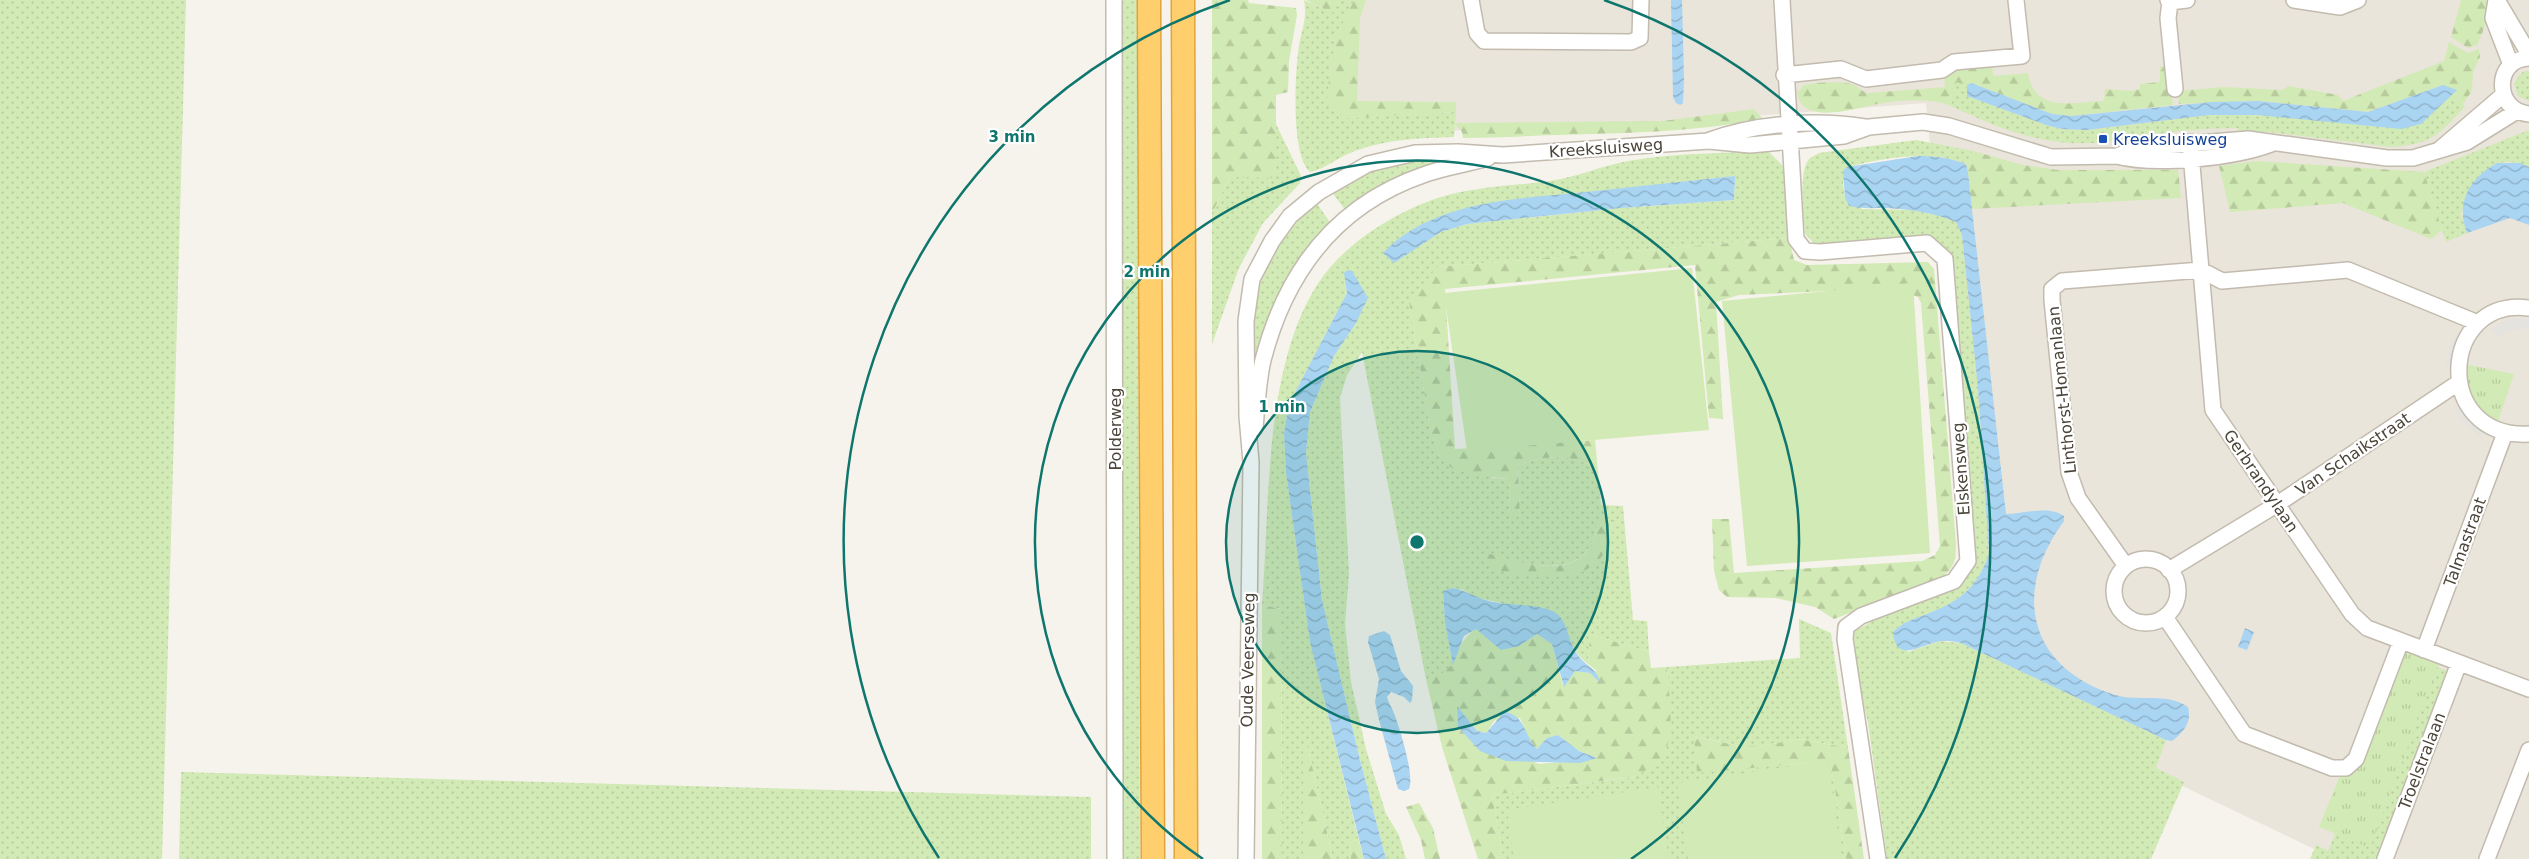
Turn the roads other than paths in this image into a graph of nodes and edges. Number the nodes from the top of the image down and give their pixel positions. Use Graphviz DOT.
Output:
graph roads {
  1 [pos="1114,0"];
  2 [pos="1149,0"];
  3 [pos="1183,0"];
  4 [pos="1471,0"];
  5 [pos="1642,0"];
  6 [pos="1782,0"];
  7 [pos="2016,0"];
  8 [pos="2188,0"];
  9 [pos="2294,0"];
  10 [pos="2358,0"];
  11 [pos="2497,0"];
  12 [pos="2169,1"];
  13 [pos="2529,54"];
  14 [pos="2529,58"];
  15 [pos="2512,65"];
  16 [pos="1784,75"];
  17 [pos="2174,89"];
  18 [pos="2503,95"];
  19 [pos="2523,112"];
  20 [pos="1788,133"];
  21 [pos="2190,142"];
  22 [pos="2272,144"];
  23 [pos="2436,153"];
  24 [pos="1503,155"];
  25 [pos="2117,156"];
  26 [pos="2191,158"];
  27 [pos="1319,192"];
  28 [pos="1341,222"];
  29 [pos="2200,270"];
  30 [pos="2529,308"];
  31 [pos="2478,323"];
  32 [pos="2458,383"];
  33 [pos="2505,433"];
  34 [pos="2529,434"];
  35 [pos="1251,462"];
  36 [pos="2276,505"];
  37 [pos="2126,566"];
  38 [pos="2169,570"];
  39 [pos="2165,617"];
  40 [pos="2401,641"];
  41 [pos="2424,650"];
  42 [pos="2459,663"];
  43 [pos="2529,690"];
  44 [pos="2529,750"];
  45 [pos="1115,859"];
  46 [pos="1154,859"];
  47 [pos="1186,859"];
  48 [pos="1246,859"];
  49 [pos="1878,859"];
  50 [pos="2385,859"];
  51 [pos="2487,859"];
  1 -- 45 [label="street, Polderweg"];
  2 -- 46 [label="highway"];
  3 -- 47 [label="highway"];
  4 -- 5 [label="street"];
  6 -- 16 [label="street"];
  7 -- 16 [label="street"];
  8 -- 12 [label="street"];
  9 -- 10 [label="street"];
  11 -- 13 [label="street"];
  11 -- 15 [label="street"];
  12 -- 17 [label="street"];
  14 -- 15 [label="street"];
  15 -- 18 [label="street"];
  16 -- 20 [label="street"];
  18 -- 19 [label="street"];
  18 -- 23 [label="street, Kreeksluisweg"];
  19 -- 23 [label="street, Kreeksluisweg"];
  20 -- 24 [label="street, Kreeksluisweg"];
  20 -- 25 [label="street, Kreeksluisweg"];
  20 -- 49 [label="street, Elskensweg"];
  21 -- 22 [label="street, Kreeksluisweg"];
  21 -- 25 [label="street, Kreeksluisweg"];
  21 -- 26 [label="street, Gerbrandylaan"];
  22 -- 23 [label="street, Kreeksluisweg"];
  22 -- 26 [label="street, Kreeksluisweg"];
  24 -- 27 [label="street, Kreeksluisweg"];
  24 -- 28 [label="street, Kreeksluisweg"];
  25 -- 26 [label="street, Kreeksluisweg"];
  26 -- 29 [label="street, Gerbrandylaan"];
  27 -- 35 [label="street, Oude Veerseweg"];
  28 -- 35 [label="street, Oude Veerseweg"];
  29 -- 31 [label="street"];
  29 -- 36 [label="street, Gerbrandylaan"];
  29 -- 37 [label="street, Linthorst-Homanlaan"];
  30 -- 31 [label="street"];
  31 -- 32 [label="street"];
  32 -- 33 [label="street"];
  32 -- 36 [label="street, Van Schaikstraat"];
  33 -- 34 [label="street"];
  33 -- 41 [label="street, Talmastraat"];
  35 -- 48 [label="street, Oude Veerseweg"];
  36 -- 38 [label="street, Van Schaikstraat"];
  36 -- 40 [label="street, Gerbrandylaan"];
  37 -- 38 [label="street"];
  37 -- 39 [label="street"];
  38 -- 39 [label="street"];
  39 -- 40 [label="street"];
  40 -- 41 [label="street, Gerbrandylaan"];
  41 -- 42 [label="street, Gerbrandylaan"];
  42 -- 43 [label="street, Gerbrandylaan"];
  42 -- 50 [label="street, Troelstralaan"];
  44 -- 51 [label="street"];
}
